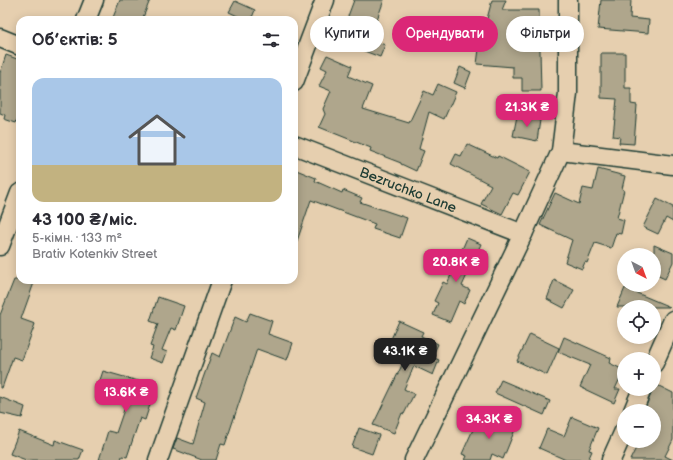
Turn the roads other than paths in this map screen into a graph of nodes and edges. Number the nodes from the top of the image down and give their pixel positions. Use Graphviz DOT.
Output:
graph roads {
  1 [pos="94,0"];
  2 [pos="325,0"];
  3 [pos="568,0"];
  4 [pos="88,16"];
  5 [pos="0,38"];
  6 [pos="16,44"];
  7 [pos="298,71"];
  8 [pos="298,147"];
  9 [pos="561,151"];
  10 [pos="673,165"];
  11 [pos="16,204"];
  12 [pos="523,234"];
  13 [pos="0,246"];
  14 [pos="221,284"];
  15 [pos="673,320"];
  16 [pos="659,352"];
  17 [pos="617,447"];
  18 [pos="158,460"];
  19 [pos="414,460"];
  20 [pos="611,460"];
  1 -- 4 [label="street"];
  2 -- 7 [label="street"];
  3 -- 9 [label="street"];
  5 -- 6 [label="street"];
  8 -- 12 [label="street, Bezruchko Lane"];
  9 -- 10 [label="street"];
  9 -- 12 [label="street"];
  11 -- 13 [label="street"];
  12 -- 19 [label="street"];
  14 -- 18 [label="street"];
  15 -- 16 [label="street"];
  17 -- 20 [label="street"];
}
